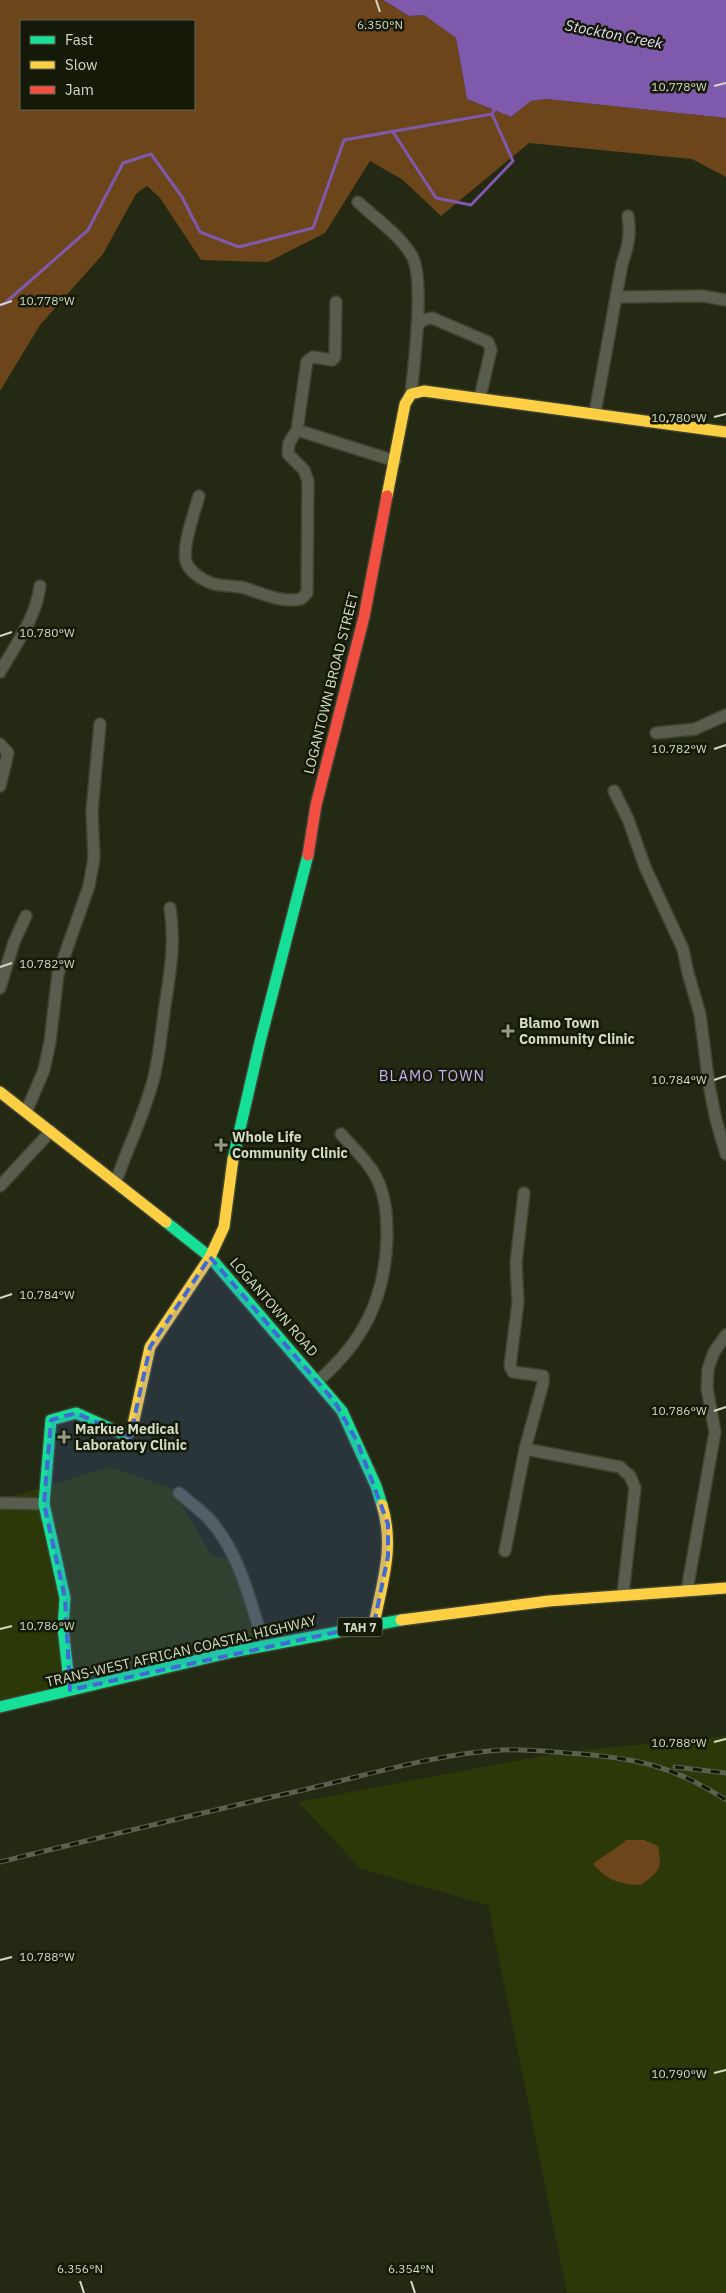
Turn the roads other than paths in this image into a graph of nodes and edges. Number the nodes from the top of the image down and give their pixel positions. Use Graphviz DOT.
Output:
graph roads {
  1 [pos="358,202"];
  2 [pos="628,216"];
  3 [pos="616,298"];
  4 [pos="726,300"];
  5 [pos="336,302"];
  6 [pos="417,326"];
  7 [pos="412,394"];
  8 [pos="480,397"];
  9 [pos="595,413"];
  10 [pos="297,430"];
  11 [pos="726,432"];
  12 [pos="395,461"];
  13 [pos="199,496"];
  14 [pos="40,586"];
  15 [pos="0,672"];
  16 [pos="726,715"];
  17 [pos="100,724"];
  18 [pos="656,733"];
  19 [pos="0,744"];
  20 [pos="0,786"];
  21 [pos="614,790"];
  22 [pos="170,908"];
  23 [pos="26,916"];
  24 [pos="0,988"];
  25 [pos="0,1092"];
  26 [pos="26,1112"];
  27 [pos="51,1131"];
  28 [pos="341,1134"];
  29 [pos="726,1154"];
  30 [pos="116,1181"];
  31 [pos="1,1183"];
  32 [pos="524,1193"];
  33 [pos="210,1257"];
  34 [pos="726,1335"];
  35 [pos="318,1381"];
  36 [pos="720,1432"];
  37 [pos="525,1449"];
  38 [pos="180,1493"];
  39 [pos="0,1503"];
  40 [pos="44,1504"];
  41 [pos="505,1551"];
  42 [pos="726,1588"];
  43 [pos="687,1590"];
  44 [pos="623,1594"];
  45 [pos="374,1624"];
  46 [pos="264,1646"];
  47 [pos="70,1690"];
  48 [pos="0,1707"];
  1 -- 6 [label="street"];
  2 -- 3 [label="street"];
  3 -- 4 [label="street"];
  3 -- 9 [label="street"];
  5 -- 10 [label="street"];
  6 -- 7 [label="street"];
  6 -- 8 [label="street"];
  7 -- 8 [label="main road"];
  7 -- 12 [label="main road, LOGANTOWN BROAD STREET"];
  8 -- 9 [label="main road"];
  9 -- 11 [label="main road"];
  10 -- 12 [label="street"];
  10 -- 13 [label="street"];
  12 -- 33 [label="main road, LOGANTOWN BROAD STREET"];
  14 -- 15 [label="street"];
  16 -- 18 [label="street"];
  17 -- 26 [label="street"];
  19 -- 20 [label="street"];
  21 -- 29 [label="street"];
  22 -- 30 [label="street"];
  23 -- 24 [label="street"];
  25 -- 26 [label="main road, LOGANTOWN ROAD"];
  26 -- 27 [label="main road, LOGANTOWN ROAD"];
  27 -- 30 [label="main road, LOGANTOWN ROAD"];
  27 -- 31 [label="street"];
  28 -- 35 [label="street"];
  30 -- 33 [label="main road, LOGANTOWN ROAD"];
  32 -- 37 [label="street"];
  33 -- 35 [label="main road, LOGANTOWN ROAD"];
  33 -- 40 [label="main road, LOGANTOWN BROAD STREET"];
  34 -- 36 [label="street"];
  35 -- 45 [label="main road, LOGANTOWN ROAD"];
  36 -- 43 [label="street"];
  37 -- 41 [label="street"];
  37 -- 44 [label="street"];
  38 -- 46 [label="street"];
  39 -- 40 [label="street"];
  40 -- 47 [label="main road"];
  42 -- 43 [label="main road, TRANS-WEST AFRICAN COASTAL HIGHWAY / TAH 7"];
  43 -- 44 [label="main road, TRANS-WEST AFRICAN COASTAL HIGHWAY / TAH 7"];
  44 -- 45 [label="main road, TRANS-WEST AFRICAN COASTAL HIGHWAY / TAH 7"];
  45 -- 46 [label="main road, TRANS-WEST AFRICAN COASTAL HIGHWAY / TAH 7"];
  46 -- 47 [label="main road, TRANS-WEST AFRICAN COASTAL HIGHWAY / TAH 7"];
  47 -- 48 [label="main road, TRANS-WEST AFRICAN COASTAL HIGHWAY / TAH 7"];
}
